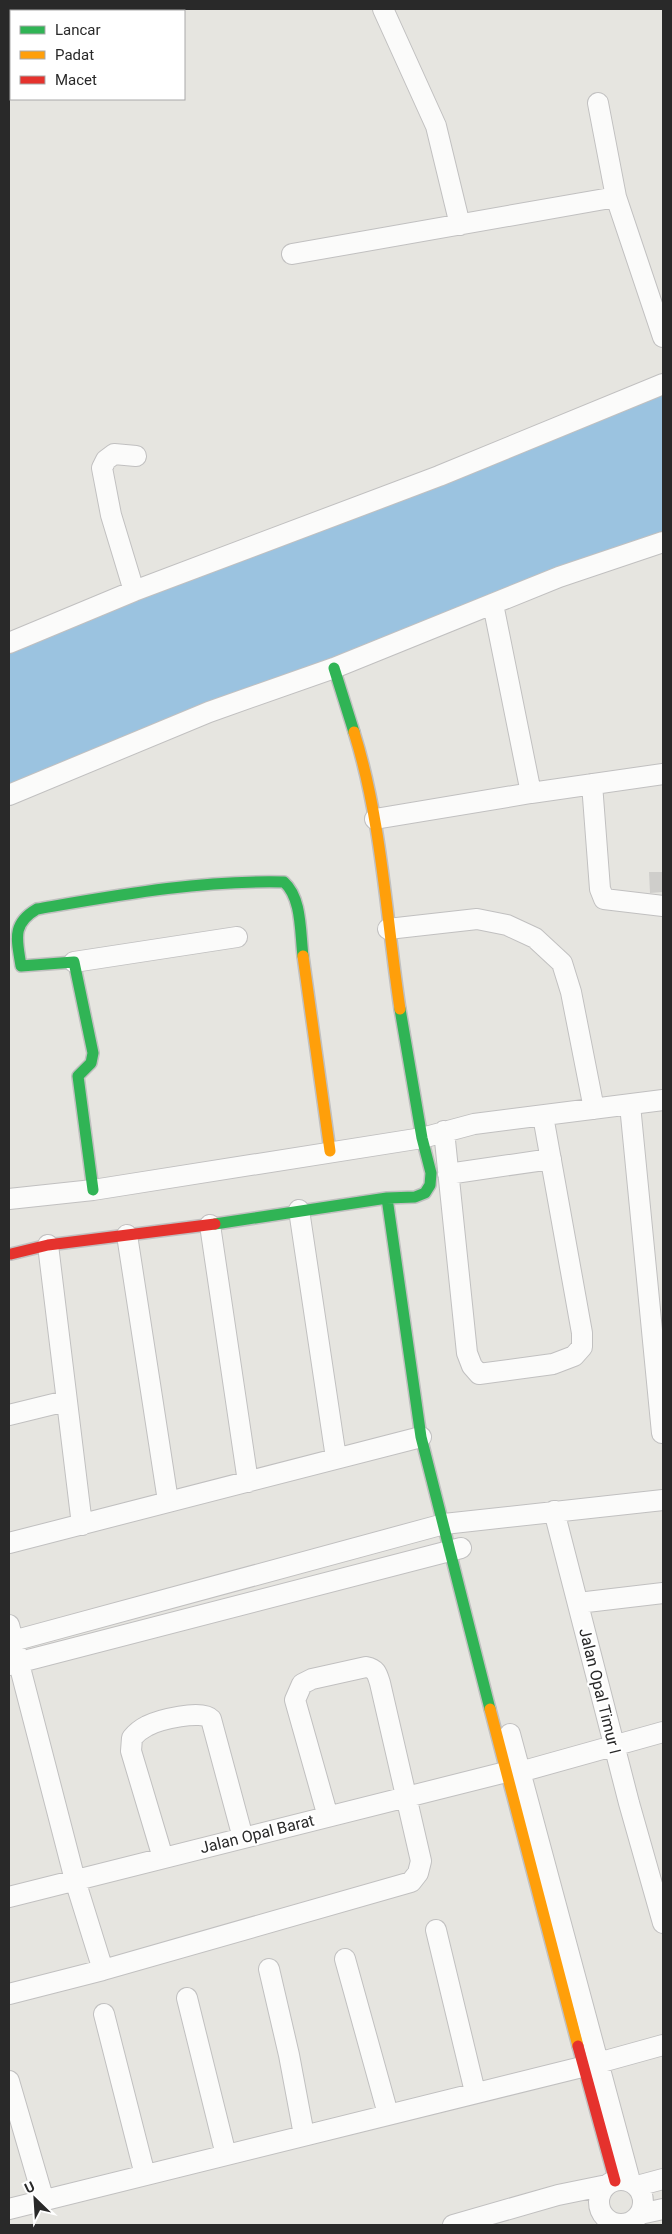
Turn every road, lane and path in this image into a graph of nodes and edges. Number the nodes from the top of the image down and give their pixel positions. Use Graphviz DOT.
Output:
graph roads {
  1 [pos="384,9"];
  2 [pos="598,103"];
  3 [pos="616,197"];
  4 [pos="460,224"];
  5 [pos="292,254"];
  6 [pos="663,337"];
  7 [pos="663,384"];
  8 [pos="136,456"];
  9 [pos="663,542"];
  10 [pos="134,591"];
  11 [pos="493,604"];
  12 [pos="9,643"];
  13 [pos="334,668"];
  14 [pos="663,774"];
  15 [pos="592,784"];
  16 [pos="531,793"];
  17 [pos="9,795"];
  18 [pos="375,819"];
  19 [pos="663,906"];
  20 [pos="388,929"];
  21 [pos="237,937"];
  22 [pos="74,962"];
  23 [pos="15,967"];
  24 [pos="663,1100"];
  25 [pos="630,1104"];
  26 [pos="594,1109"];
  27 [pos="543,1116"];
  28 [pos="444,1131"];
  29 [pos="422,1138"];
  30 [pos="330,1151"];
  31 [pos="551,1159"];
  32 [pos="448,1174"];
  33 [pos="93,1190"];
  34 [pos="388,1198"];
  35 [pos="9,1199"];
  36 [pos="299,1210"];
  37 [pos="210,1225"];
  38 [pos="128,1235"];
  39 [pos="48,1245"];
  40 [pos="11,1254"];
  41 [pos="66,1401"];
  42 [pos="9,1415"];
  43 [pos="662,1433"];
  44 [pos="421,1436"];
  45 [pos="336,1458"];
  46 [pos="248,1482"];
  47 [pos="663,1500"];
  48 [pos="168,1502"];
  49 [pos="554,1511"];
  50 [pos="449,1524"];
  51 [pos="82,1525"];
  52 [pos="9,1543"];
  53 [pos="455,1549"];
  54 [pos="662,1598"];
  55 [pos="578,1603"];
  56 [pos="10,1636"];
  57 [pos="14,1664"];
  58 [pos="663,1732"];
  59 [pos="614,1746"];
  60 [pos="513,1772"];
  61 [pos="406,1797"];
  62 [pos="328,1817"];
  63 [pos="243,1838"];
  64 [pos="163,1858"];
  65 [pos="655,1868"];
  66 [pos="75,1880"];
  67 [pos="9,1897"];
  68 [pos="663,1923"];
  69 [pos="436,1930"];
  70 [pos="345,1959"];
  71 [pos="269,1969"];
  72 [pos="103,1970"];
  73 [pos="9,1994"];
  74 [pos="187,1998"];
  75 [pos="104,2014"];
  76 [pos="663,2045"];
  77 [pos="590,2064"];
  78 [pos="9,2081"];
  79 [pos="475,2092"];
  80 [pos="388,2114"];
  81 [pos="304,2135"];
  82 [pos="226,2155"];
  83 [pos="145,2175"];
  84 [pos="663,2179"];
  85 [pos="622,2183"];
  86 [pos="44,2200"];
  87 [pos="663,2209"];
  88 [pos="9,2210"];
  89 [pos="626,2222"];
  90 [pos="453,2225"];
  1 -- 4 [label="street"];
  2 -- 3 [label="street"];
  3 -- 4 [label="street"];
  3 -- 6 [label="street"];
  4 -- 5 [label="street"];
  7 -- 10 [label="street"];
  8 -- 10 [label="street"];
  9 -- 11 [label="street"];
  10 -- 12 [label="street"];
  11 -- 13 [label="street"];
  11 -- 16 [label="street"];
  13 -- 17 [label="street"];
  13 -- 18 [label="street"];
  14 -- 15 [label="street"];
  15 -- 16 [label="street"];
  15 -- 19 [label="street"];
  16 -- 18 [label="street"];
  18 -- 20 [label="street"];
  20 -- 26 [label="street"];
  20 -- 29 [label="street"];
  21 -- 22 [label="street"];
  22 -- 23 [label="street"];
  22 -- 33 [label="street"];
  23 -- 30 [label="street"];
  24 -- 25 [label="street"];
  25 -- 26 [label="street"];
  25 -- 43 [label="street"];
  26 -- 27 [label="street"];
  27 -- 28 [label="street"];
  27 -- 31 [label="street"];
  28 -- 29 [label="street"];
  28 -- 32 [label="street"];
  29 -- 30 [label="street"];
  29 -- 34 [label="street"];
  30 -- 33 [label="street"];
  31 -- 32 [label="street"];
  31 -- 32 [label="street"];
  33 -- 35 [label="street"];
  34 -- 36 [label="street"];
  34 -- 44 [label="street"];
  36 -- 37 [label="street"];
  36 -- 45 [label="street"];
  37 -- 38 [label="street"];
  37 -- 46 [label="street"];
  38 -- 39 [label="street"];
  38 -- 48 [label="street"];
  39 -- 40 [label="street"];
  39 -- 41 [label="street"];
  41 -- 42 [label="street"];
  41 -- 51 [label="street"];
  44 -- 45 [label="street"];
  44 -- 50 [label="street"];
  45 -- 46 [label="street"];
  46 -- 48 [label="street"];
  47 -- 49 [label="street"];
  48 -- 51 [label="street"];
  49 -- 50 [label="street"];
  49 -- 55 [label="street, Jalan Opal Timur I"];
  50 -- 53 [label="street"];
  50 -- 56 [label="street"];
  51 -- 52 [label="street"];
  53 -- 57 [label="street"];
  53 -- 60 [label="street"];
  54 -- 55 [label="street"];
  55 -- 59 [label="street, Jalan Opal Timur I"];
  56 -- 57 [label="street"];
  57 -- 66 [label="street"];
  58 -- 59 [label="street, Jalan Opal Barat"];
  59 -- 60 [label="street, Jalan Opal Barat"];
  59 -- 65 [label="street, Jalan Opal Timur I"];
  60 -- 61 [label="street, Jalan Opal Barat"];
  60 -- 77 [label="street"];
  61 -- 62 [label="street, Jalan Opal Barat"];
  61 -- 62 [label="street"];
  61 -- 72 [label="street"];
  62 -- 63 [label="street, Jalan Opal Barat"];
  63 -- 64 [label="street, Jalan Opal Barat"];
  63 -- 64 [label="street"];
  64 -- 66 [label="street, Jalan Opal Barat"];
  65 -- 68 [label="street, Jalan Opal Timur I"];
  66 -- 67 [label="street, Jalan Opal Barat"];
  66 -- 72 [label="street"];
  69 -- 79 [label="street"];
  70 -- 80 [label="street"];
  71 -- 81 [label="street"];
  72 -- 73 [label="street"];
  74 -- 82 [label="street"];
  75 -- 83 [label="street"];
  76 -- 77 [label="street"];
  77 -- 79 [label="street"];
  77 -- 85 [label="street"];
  78 -- 86 [label="street"];
  79 -- 80 [label="street"];
  80 -- 81 [label="street"];
  81 -- 82 [label="street"];
  82 -- 83 [label="street"];
  83 -- 86 [label="street"];
  84 -- 85 [label="street"];
  85 -- 89 [label="street"];
  85 -- 89 [label="street"];
  85 -- 90 [label="street"];
  86 -- 88 [label="street"];
  87 -- 89 [label="street"];
}
